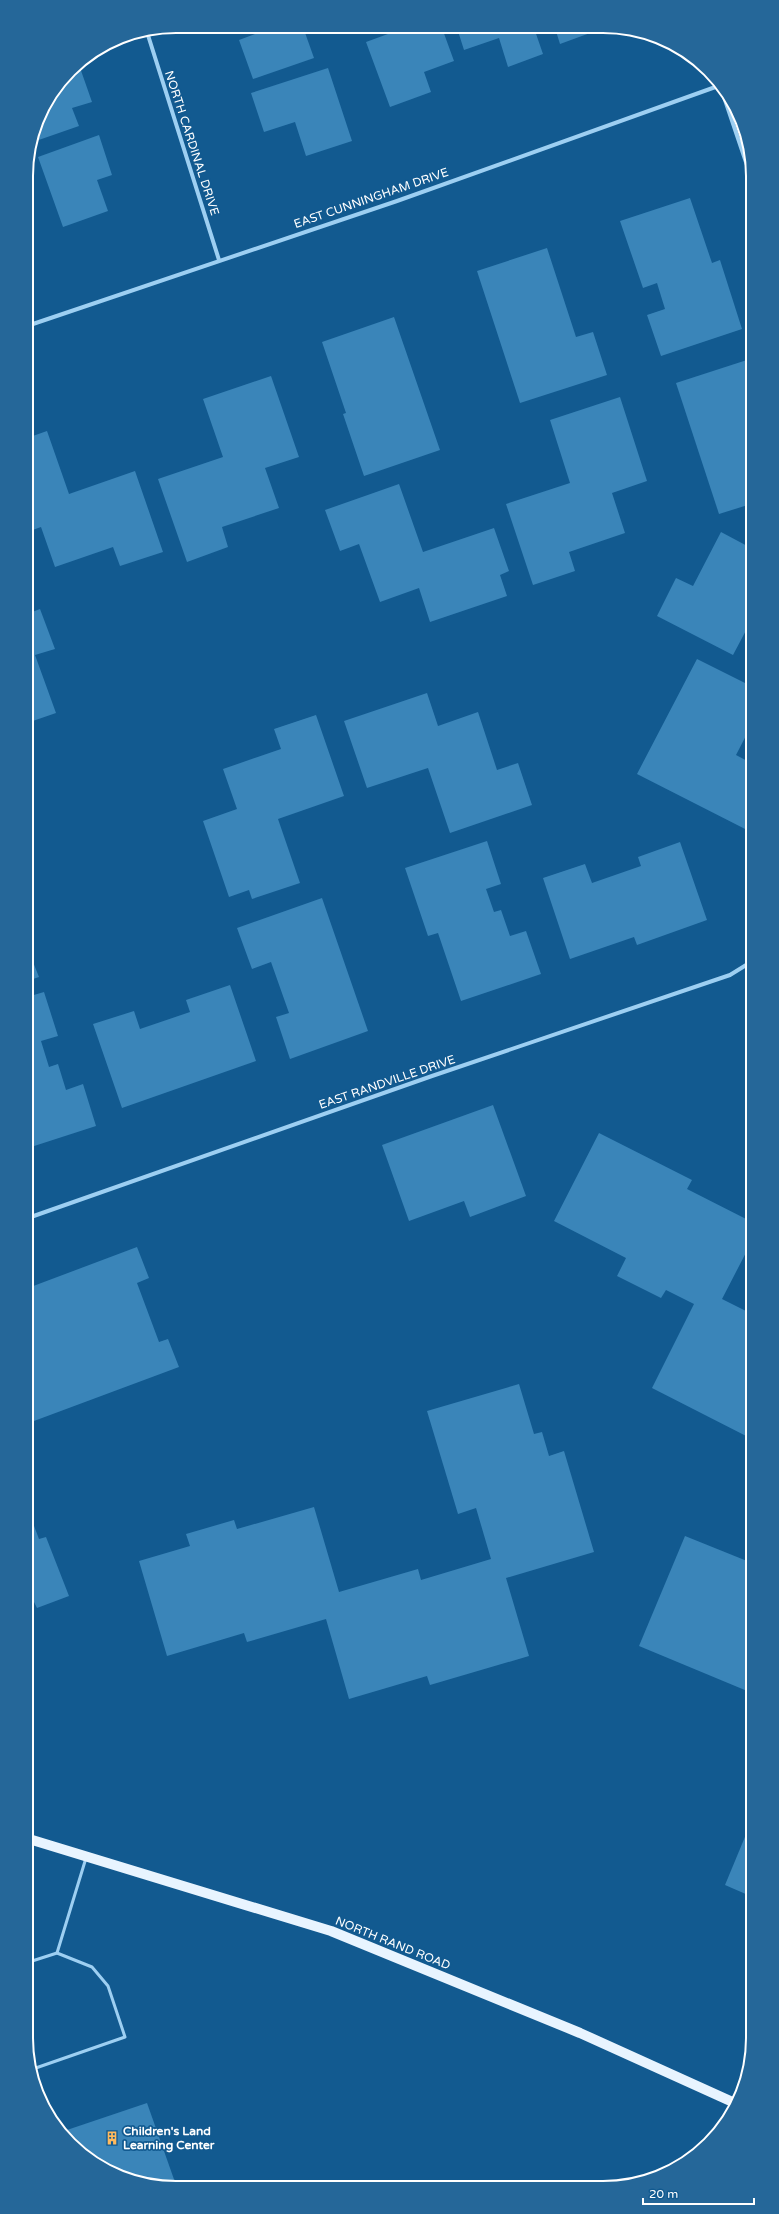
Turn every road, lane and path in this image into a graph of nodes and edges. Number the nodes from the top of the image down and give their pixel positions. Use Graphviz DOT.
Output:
graph roads {
  1 [pos="148,36"];
  2 [pos="715,87"];
  3 [pos="726,102"];
  4 [pos="745,160"];
  5 [pos="219,260"];
  6 [pos="33,324"];
  7 [pos="746,965"];
  8 [pos="33,1216"];
  9 [pos="33,1840"];
  10 [pos="87,1856"];
  11 [pos="57,1953"];
  12 [pos="33,1961"];
  13 [pos="36,2068"];
  14 [pos="731,2101"];
  1 -- 5 [label="street, NORTH CARDINAL DRIVE"];
  2 -- 5 [label="street, EAST CUNNINGHAM DRIVE"];
  3 -- 4 [label="street"];
  5 -- 6 [label="street, EAST CUNNINGHAM DRIVE"];
  7 -- 8 [label="street, EAST RANDVILLE DRIVE"];
  9 -- 10 [label="main road, NORTH RAND ROAD"];
  10 -- 11 [label="lane"];
  10 -- 14 [label="main road, NORTH RAND ROAD"];
  11 -- 12 [label="lane"];
  11 -- 13 [label="lane"];
}
